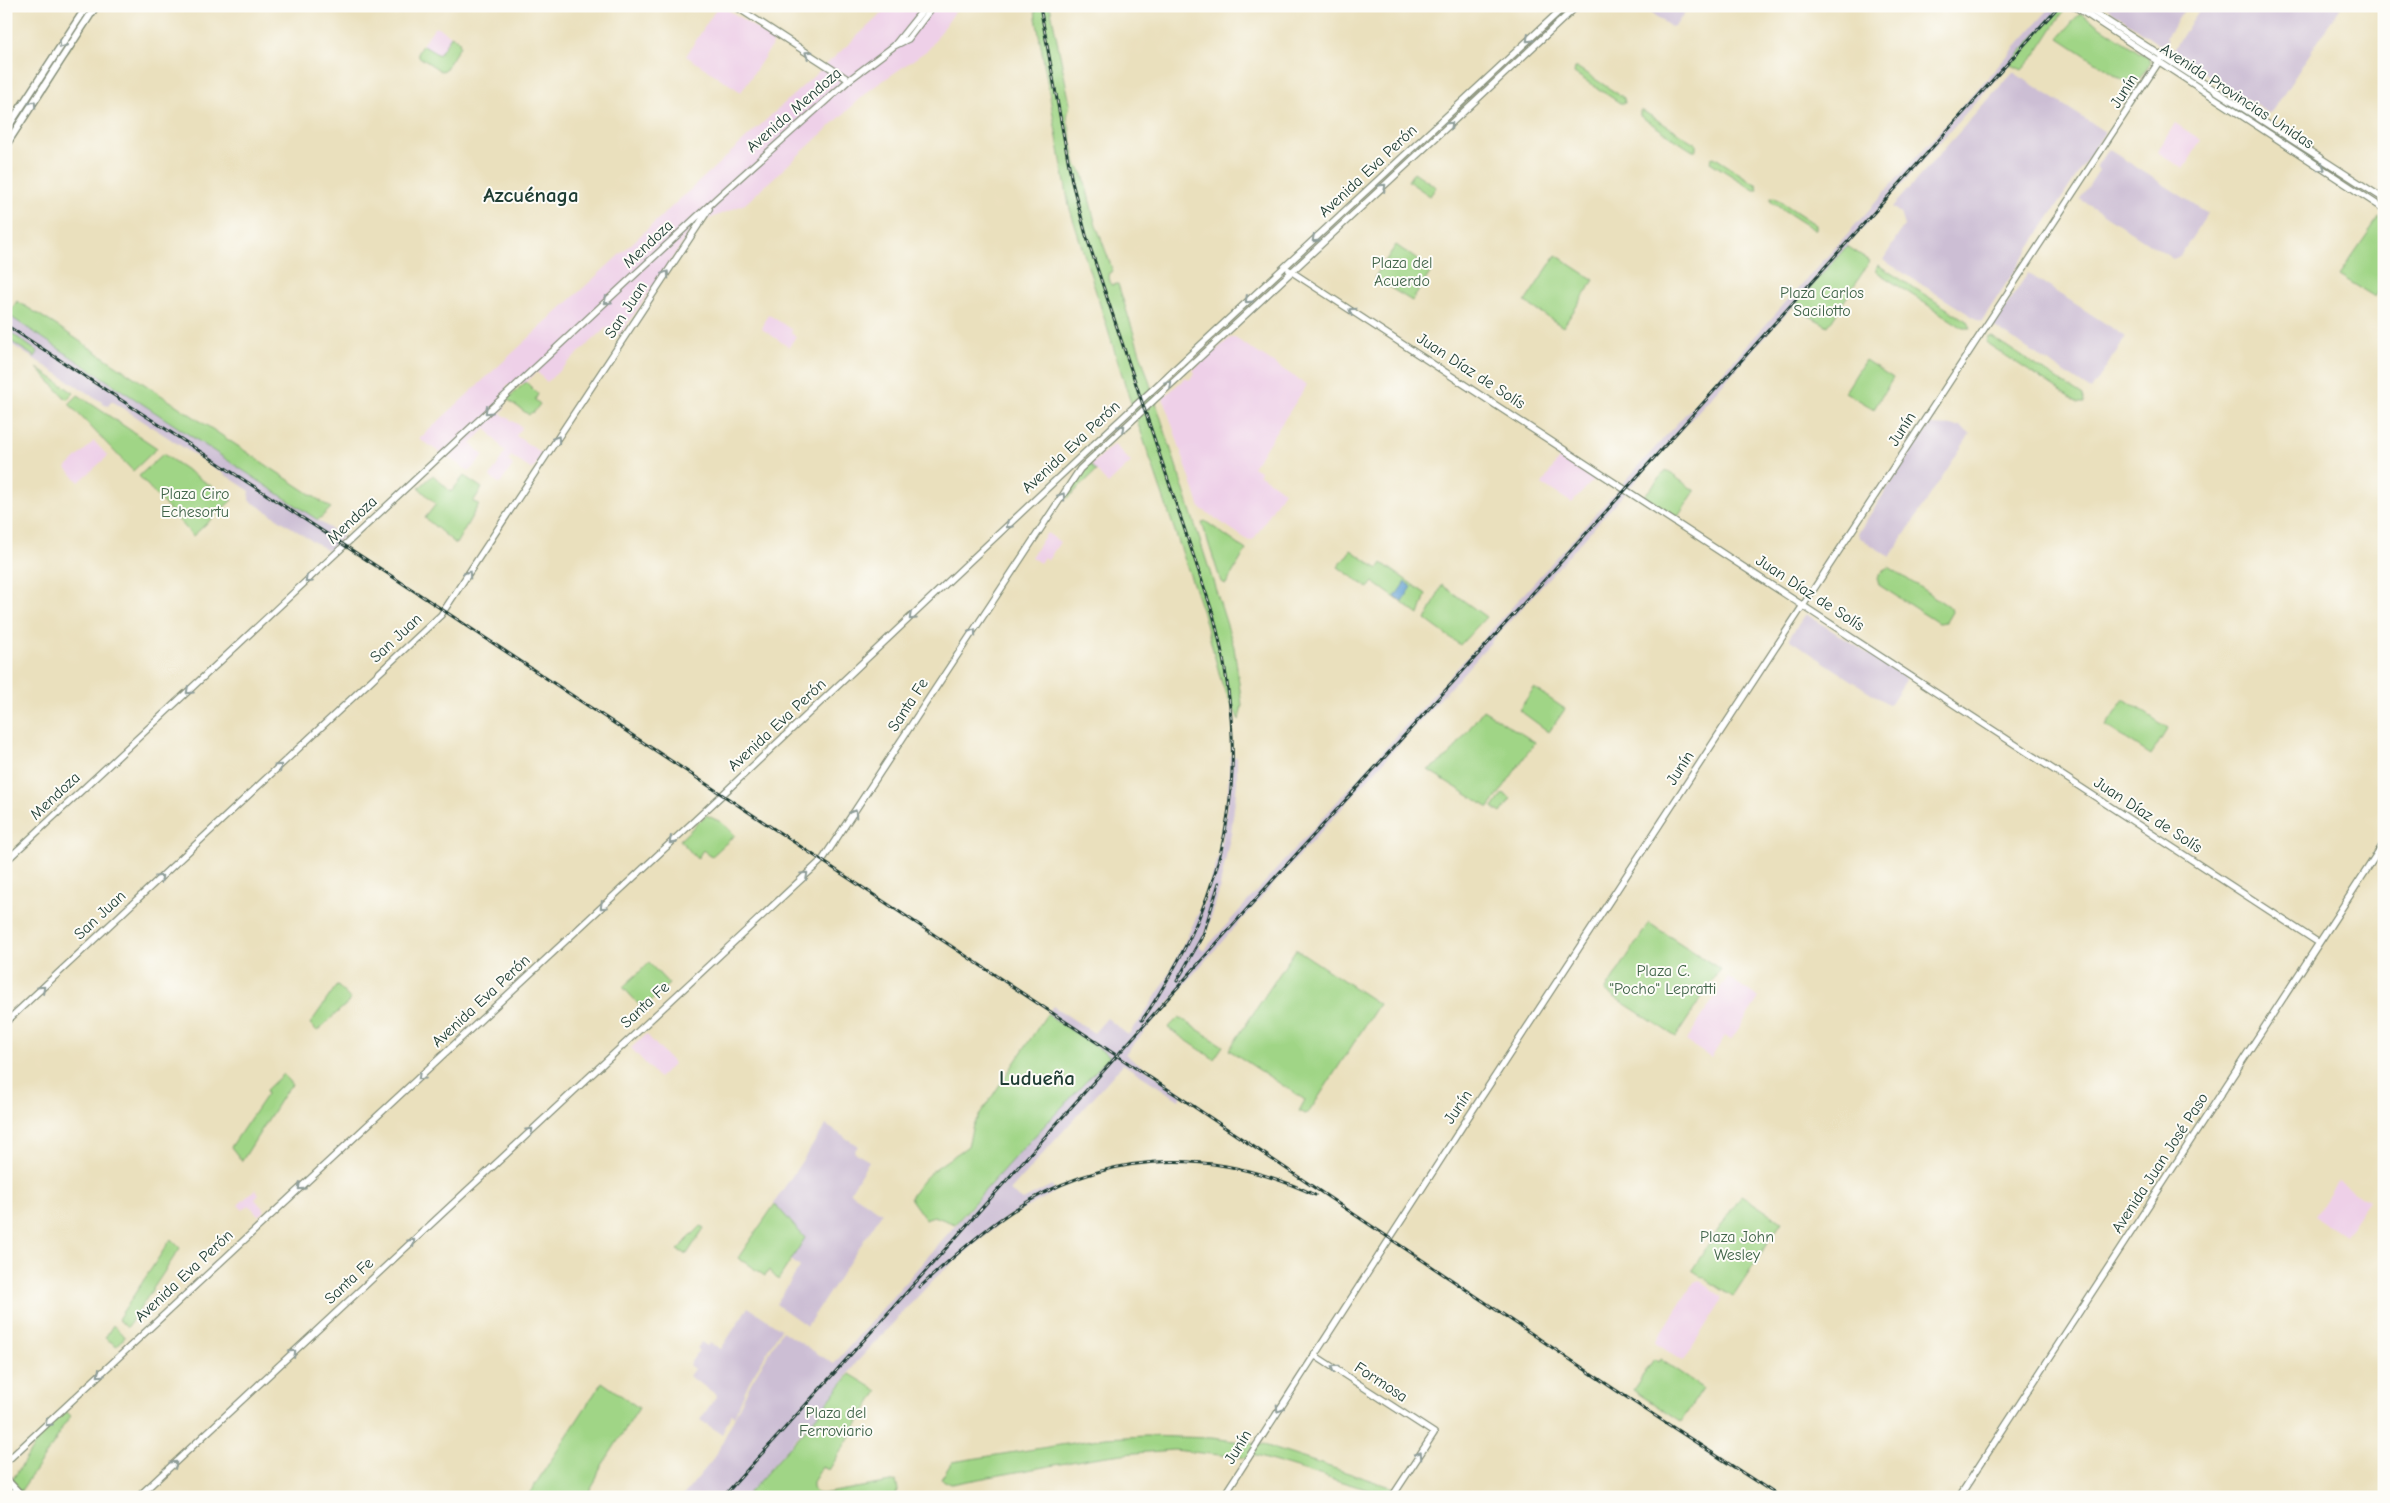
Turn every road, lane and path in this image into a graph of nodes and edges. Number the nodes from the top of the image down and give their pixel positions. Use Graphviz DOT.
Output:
graph roads {
  1 [pos="87,6"];
  2 [pos="96,6"];
  3 [pos="735,6"];
  4 [pos="926,6"];
  5 [pos="933,6"];
  6 [pos="1565,6"];
  7 [pos="1577,6"];
  8 [pos="2074,6"];
  9 [pos="2084,6"];
  10 [pos="894,46"];
  11 [pos="2161,59"];
  12 [pos="849,80"];
  13 [pos="2268,129"];
  14 [pos="6,130"];
  15 [pos="6,145"];
  16 [pos="716,199"];
  17 [pos="2384,199"];
  18 [pos="2384,209"];
  19 [pos="1284,267"];
  20 [pos="1292,272"];
  21 [pos="1086,462"];
  22 [pos="1803,605"];
  23 [pos="2384,843"];
  24 [pos="6,860"];
  25 [pos="2319,943"];
  26 [pos="6,1022"];
  27 [pos="1314,1355"];
  28 [pos="6,1462"];
  29 [pos="6,1479"];
  30 [pos="6,1493"];
  31 [pos="10,1497"];
  32 [pos="23,1497"];
  33 [pos="138,1497"];
  34 [pos="1223,1497"];
  35 [pos="1392,1497"];
  36 [pos="1959,1497"];
  1 -- 14 [label="main road, one-way"];
  15 -- 2 [label="main road, one-way"];
  12 -- 3 [label="main road, one-way"];
  4 -- 10 [label="main road, Avenida Mendoza"];
  5 -- 10 [label="main road, Avenida Mendoza"];
  6 -- 19 [label="main road, Avenida Eva Perón, one-way"];
  20 -- 7 [label="main road, Avenida Eva Perón, one-way"];
  8 -- 11 [label="main road, Avenida Provincias Unidas"];
  9 -- 11 [label="main road, Avenida Provincias Unidas"];
  10 -- 12 [label="main road, Avenida Mendoza"];
  11 -- 13 [label="main road, Avenida Provincias Unidas"];
  11 -- 22 [label="main road, Junín"];
  12 -- 16 [label="main road, Avenida Mendoza"];
  13 -- 17 [label="main road, Avenida Provincias Unidas"];
  13 -- 18 [label="main road, Avenida Provincias Unidas, one-way"];
  16 -- 24 [label="main road, Mendoza, one-way"];
  26 -- 16 [label="main road, San Juan, one-way"];
  19 -- 20 [label="main road, Juan Díaz de Solís"];
  19 -- 28 [label="main road, Avenida Eva Perón, one-way"];
  21 -- 20 [label="main road, Avenida Eva Perón, one-way"];
  22 -- 20 [label="main road, Juan Díaz de Solís, one-way"];
  33 -- 21 [label="main road, Santa Fe, one-way"];
  22 -- 25 [label="main road, Juan Díaz de Solís"];
  22 -- 27 [label="main road, Junín"];
  23 -- 25 [label="main road, Avenida Juan José Paso"];
  25 -- 36 [label="main road, Avenida Juan José Paso"];
  27 -- 34 [label="main road, Junín, one-way"];
  35 -- 27 [label="main road, Formosa, one-way"];
  29 -- 32 [label="main road"];
  30 -- 31 [label="main road"];
}
